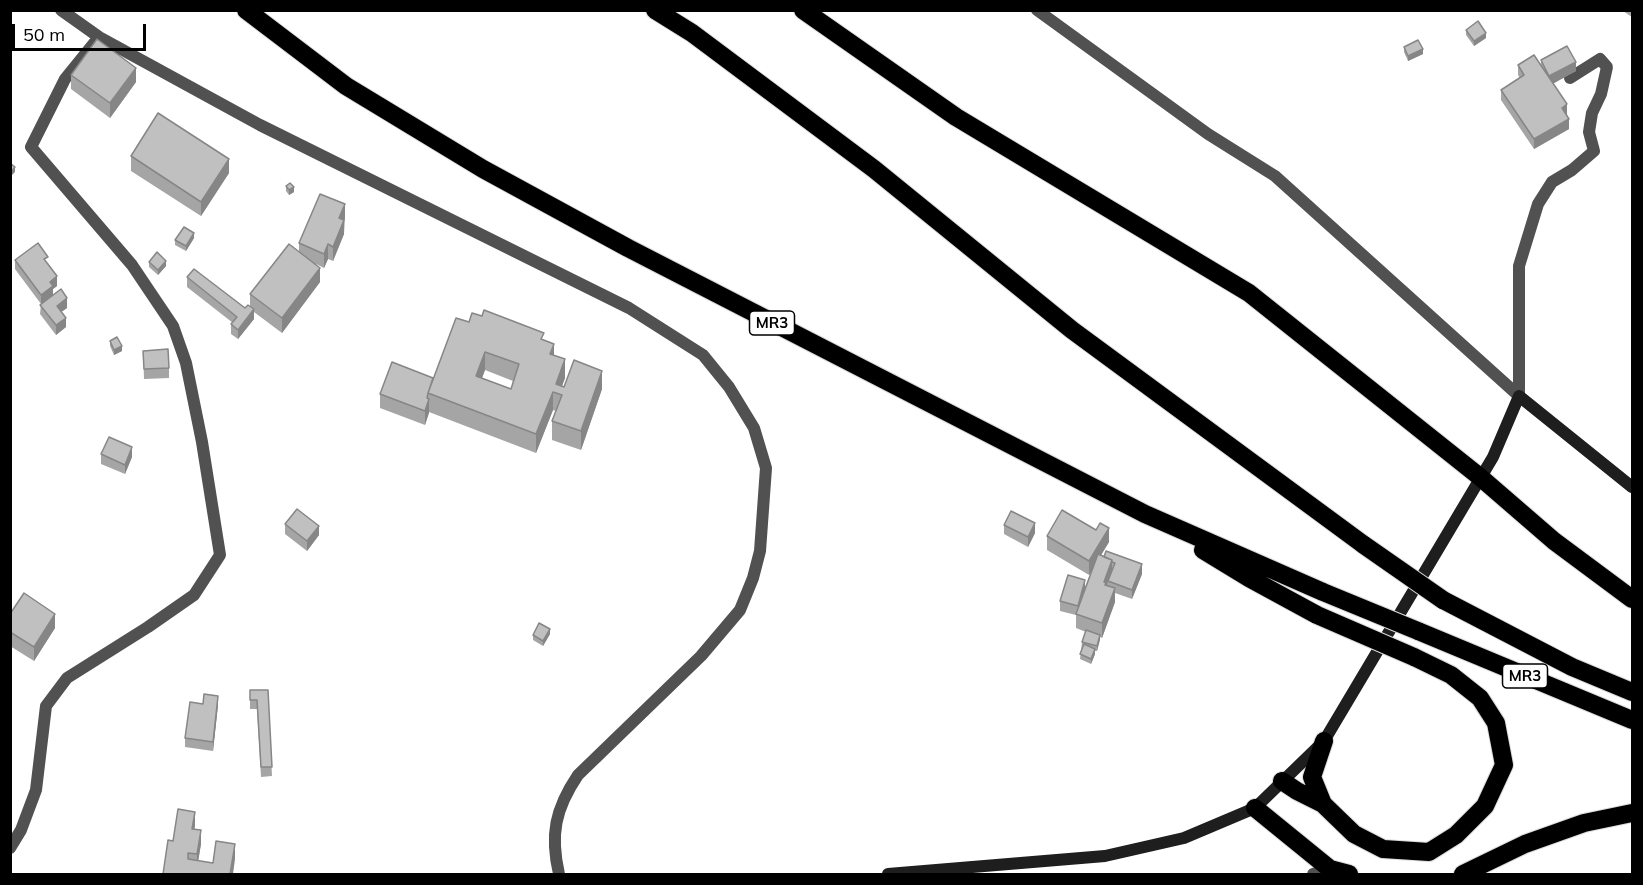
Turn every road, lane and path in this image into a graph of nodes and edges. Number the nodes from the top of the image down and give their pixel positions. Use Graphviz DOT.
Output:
graph roads {
  1 [pos="61,10"];
  2 [pos="246,10"];
  3 [pos="655,10"];
  4 [pos="803,10"];
  5 [pos="1036,10"];
  6 [pos="99,37"];
  7 [pos="1570,78"];
  8 [pos="1519,396"];
  9 [pos="1480,477"];
  10 [pos="1632,487"];
  11 [pos="1145,514"];
  12 [pos="1632,599"];
  13 [pos="1632,692"];
  14 [pos="1632,720"];
  15 [pos="1323,741"];
  16 [pos="1282,781"];
  17 [pos="1323,804"];
  18 [pos="1255,808"];
  19 [pos="1632,813"];
  20 [pos="10,848"];
  21 [pos="1322,872"];
  22 [pos="559,874"];
  23 [pos="888,874"];
  24 [pos="1349,874"];
  25 [pos="1463,874"];
  1 -- 6 [label="street"];
  2 -- 11 [label="highway, MR3"];
  3 -- 13 [label="highway, MR3, bridge"];
  4 -- 9 [label="highway"];
  5 -- 8 [label="street"];
  6 -- 20 [label="street"];
  6 -- 22 [label="street"];
  7 -- 8 [label="street"];
  8 -- 9 [label="main road"];
  8 -- 10 [label="main road"];
  9 -- 12 [label="highway"];
  9 -- 15 [label="main road"];
  11 -- 14 [label="highway, MR3, bridge"];
  11 -- 17 [label="highway, bridge"];
  15 -- 16 [label="main road"];
  15 -- 17 [label="highway"];
  16 -- 17 [label="highway"];
  16 -- 18 [label="main road"];
  18 -- 21 [label="highway"];
  18 -- 23 [label="main road"];
  19 -- 25 [label="highway"];
  21 -- 24 [label="highway"];
}
